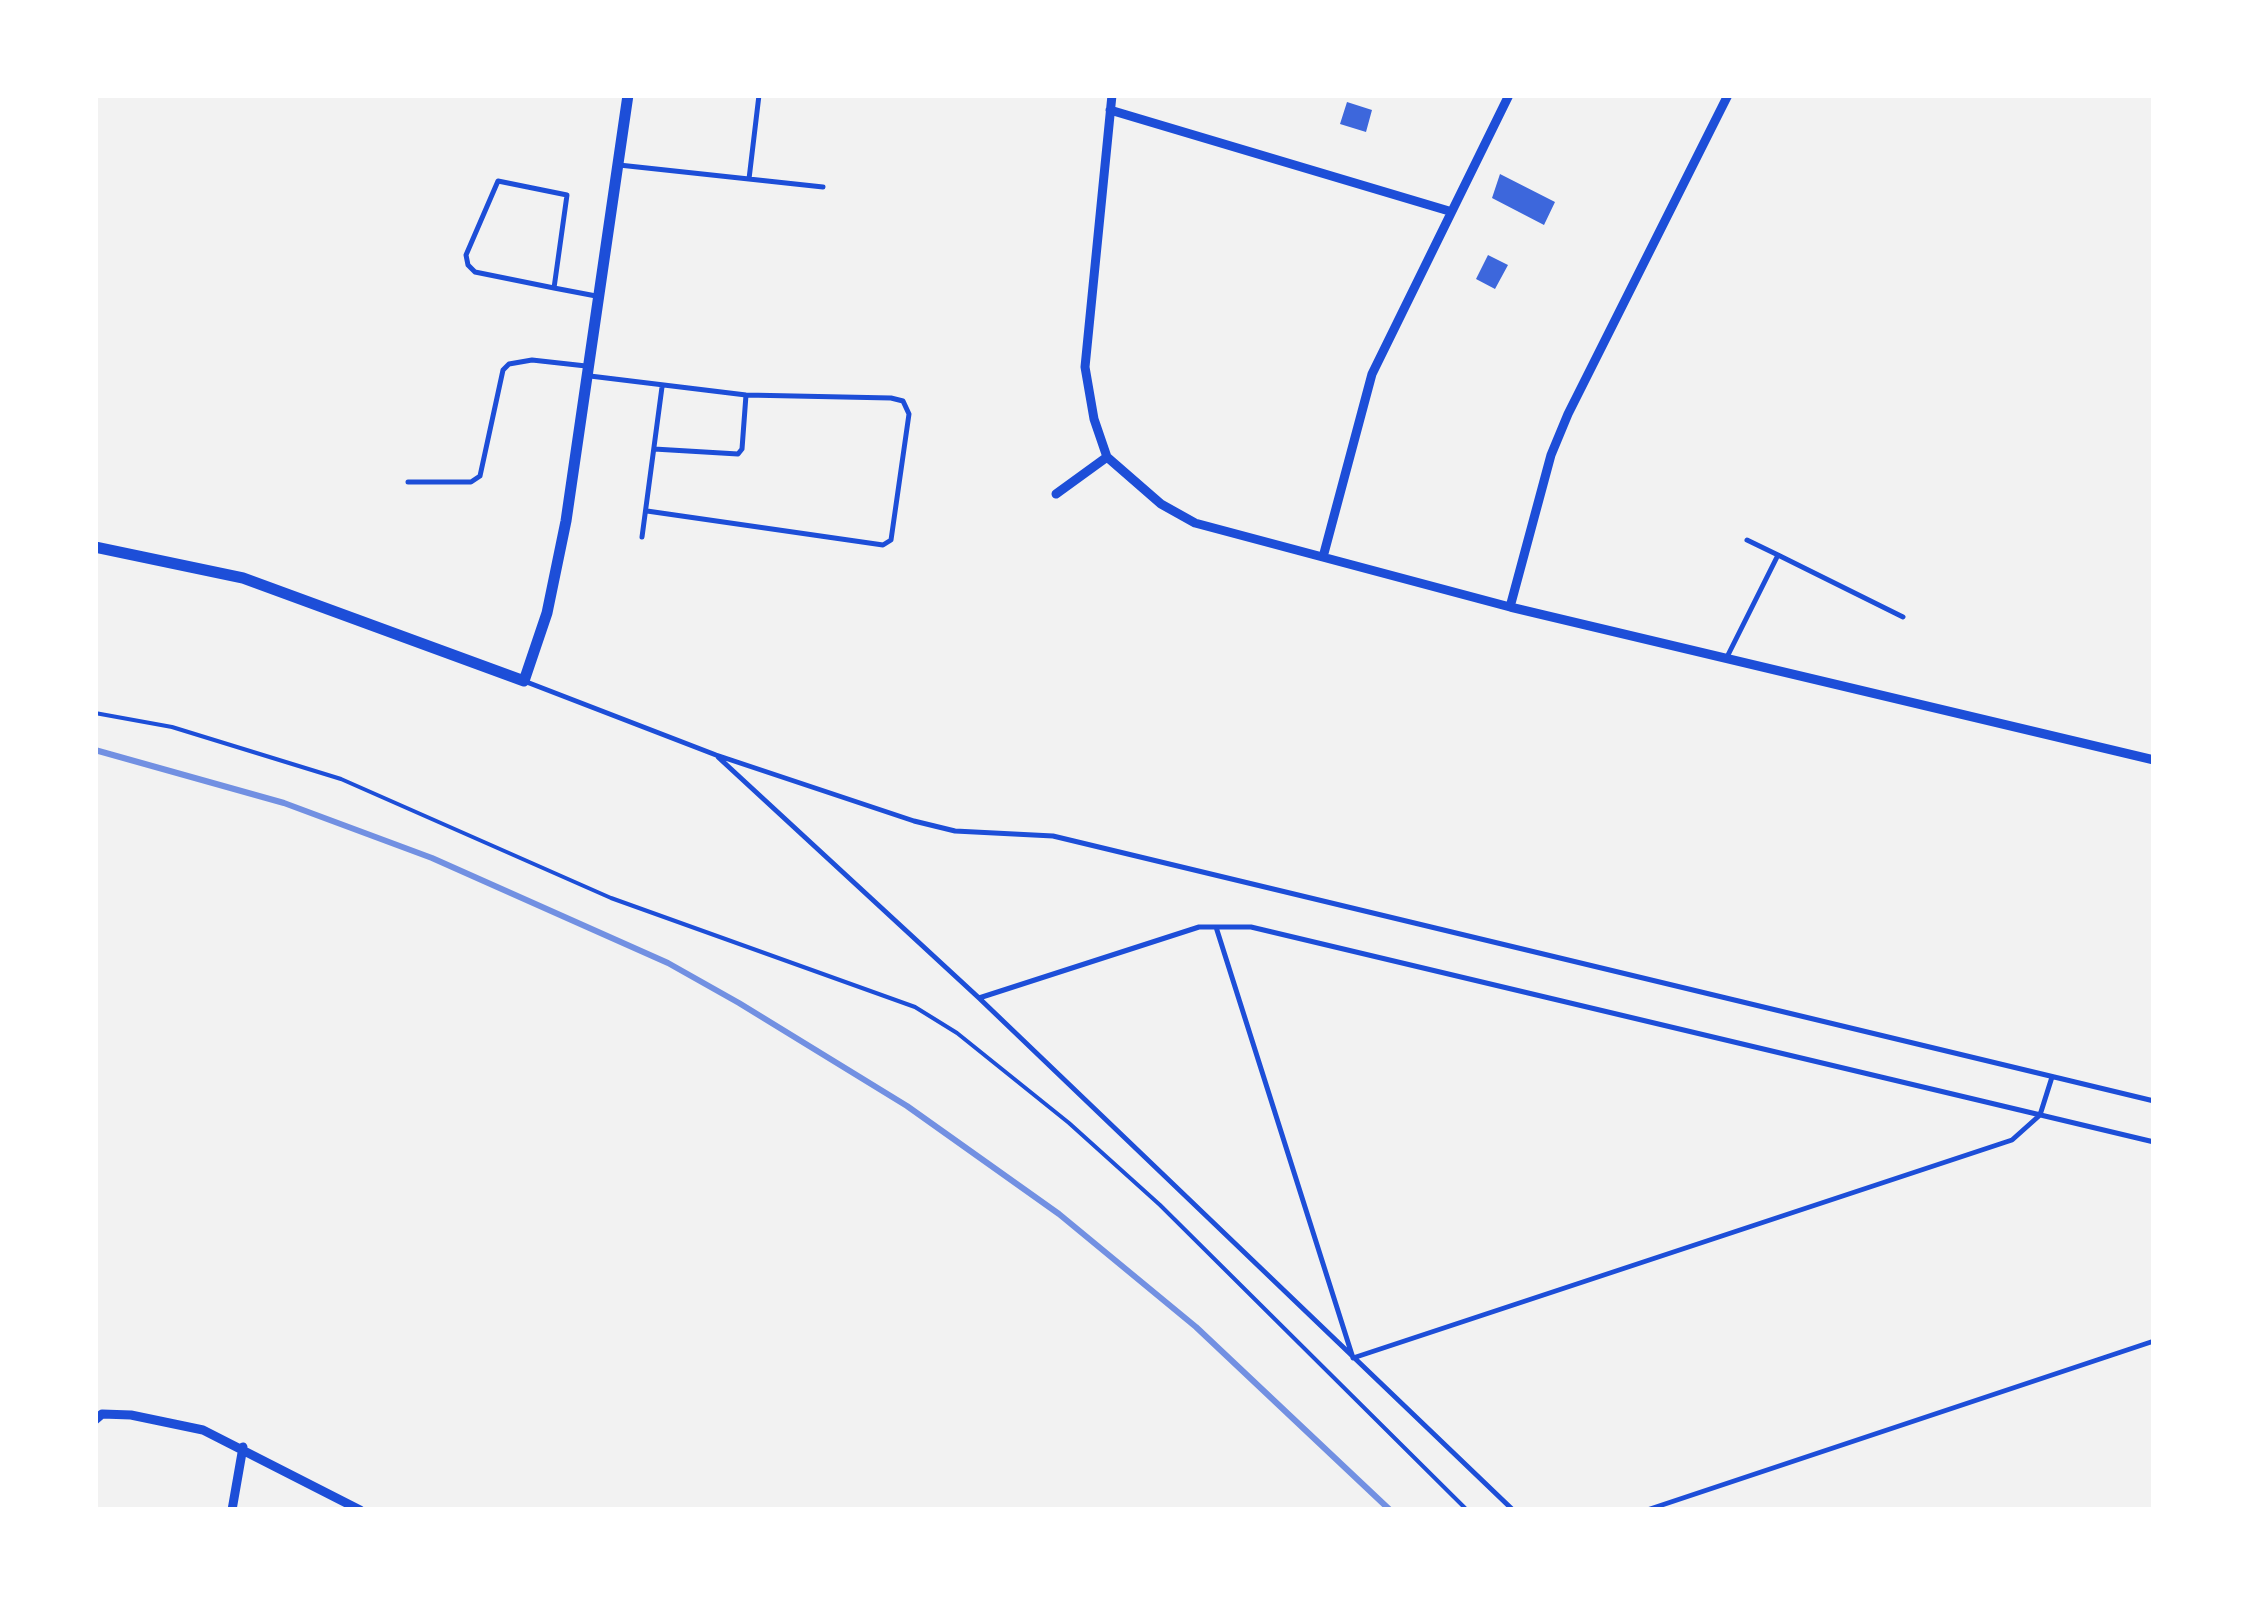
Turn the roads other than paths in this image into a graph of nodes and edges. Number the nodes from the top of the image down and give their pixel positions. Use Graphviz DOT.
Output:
graph roads {
  1 [pos="628,95"];
  2 [pos="759,95"];
  3 [pos="1112,95"];
  4 [pos="1508,95"];
  5 [pos="1728,95"];
  6 [pos="1110,110"];
  7 [pos="619,165"];
  8 [pos="749,179"];
  9 [pos="822,187"];
  10 [pos="1449,211"];
  11 [pos="554,288"];
  12 [pos="599,297"];
  13 [pos="588,371"];
  14 [pos="662,387"];
  15 [pos="746,395"];
  16 [pos="654,448"];
  17 [pos="1107,457"];
  18 [pos="408,482"];
  19 [pos="1056,494"];
  20 [pos="647,511"];
  21 [pos="642,537"];
  22 [pos="1747,540"];
  23 [pos="95,547"];
  24 [pos="1778,555"];
  25 [pos="1323,557"];
  26 [pos="1510,607"];
  27 [pos="1903,617"];
  28 [pos="1726,657"];
  29 [pos="524,682"];
  30 [pos="716,755"];
  31 [pos="2154,760"];
  32 [pos="1216,926"];
  33 [pos="979,998"];
  34 [pos="2052,1076"];
  35 [pos="2154,1101"];
  36 [pos="2040,1115"];
  37 [pos="2154,1142"];
  38 [pos="2154,1341"];
  39 [pos="1353,1358"];
  40 [pos="95,1420"];
  41 [pos="244,1447"];
  42 [pos="232,1510"];
  43 [pos="360,1510"];
  44 [pos="1513,1510"];
  45 [pos="1647,1510"];
  1 -- 7 [label="street"];
  2 -- 8 [label="lane"];
  3 -- 6 [label="street"];
  4 -- 10 [label="street"];
  5 -- 26 [label="street"];
  6 -- 10 [label="street"];
  6 -- 17 [label="street"];
  7 -- 8 [label="lane"];
  7 -- 12 [label="street"];
  8 -- 9 [label="lane"];
  10 -- 25 [label="street"];
  11 -- 11 [label="lane"];
  11 -- 12 [label="lane"];
  12 -- 13 [label="street"];
  13 -- 14 [label="lane"];
  13 -- 18 [label="lane"];
  13 -- 29 [label="street"];
  14 -- 15 [label="lane"];
  14 -- 16 [label="lane"];
  15 -- 16 [label="lane"];
  15 -- 20 [label="lane"];
  16 -- 20 [label="lane"];
  17 -- 19 [label="street"];
  17 -- 25 [label="street"];
  20 -- 21 [label="lane"];
  22 -- 24 [label="lane"];
  23 -- 29 [label="street"];
  24 -- 27 [label="lane"];
  24 -- 28 [label="lane"];
  25 -- 26 [label="street"];
  26 -- 28 [label="street"];
  28 -- 31 [label="street"];
  29 -- 30 [label="lane"];
  30 -- 33 [label="lane"];
  30 -- 34 [label="lane"];
  32 -- 33 [label="lane"];
  32 -- 36 [label="lane"];
  32 -- 39 [label="lane"];
  33 -- 39 [label="lane"];
  34 -- 35 [label="lane"];
  34 -- 36 [label="lane"];
  36 -- 37 [label="lane"];
  36 -- 39 [label="lane"];
  38 -- 45 [label="lane"];
  39 -- 44 [label="lane"];
  40 -- 41 [label="street"];
  41 -- 42 [label="street"];
  41 -- 43 [label="street"];
}
